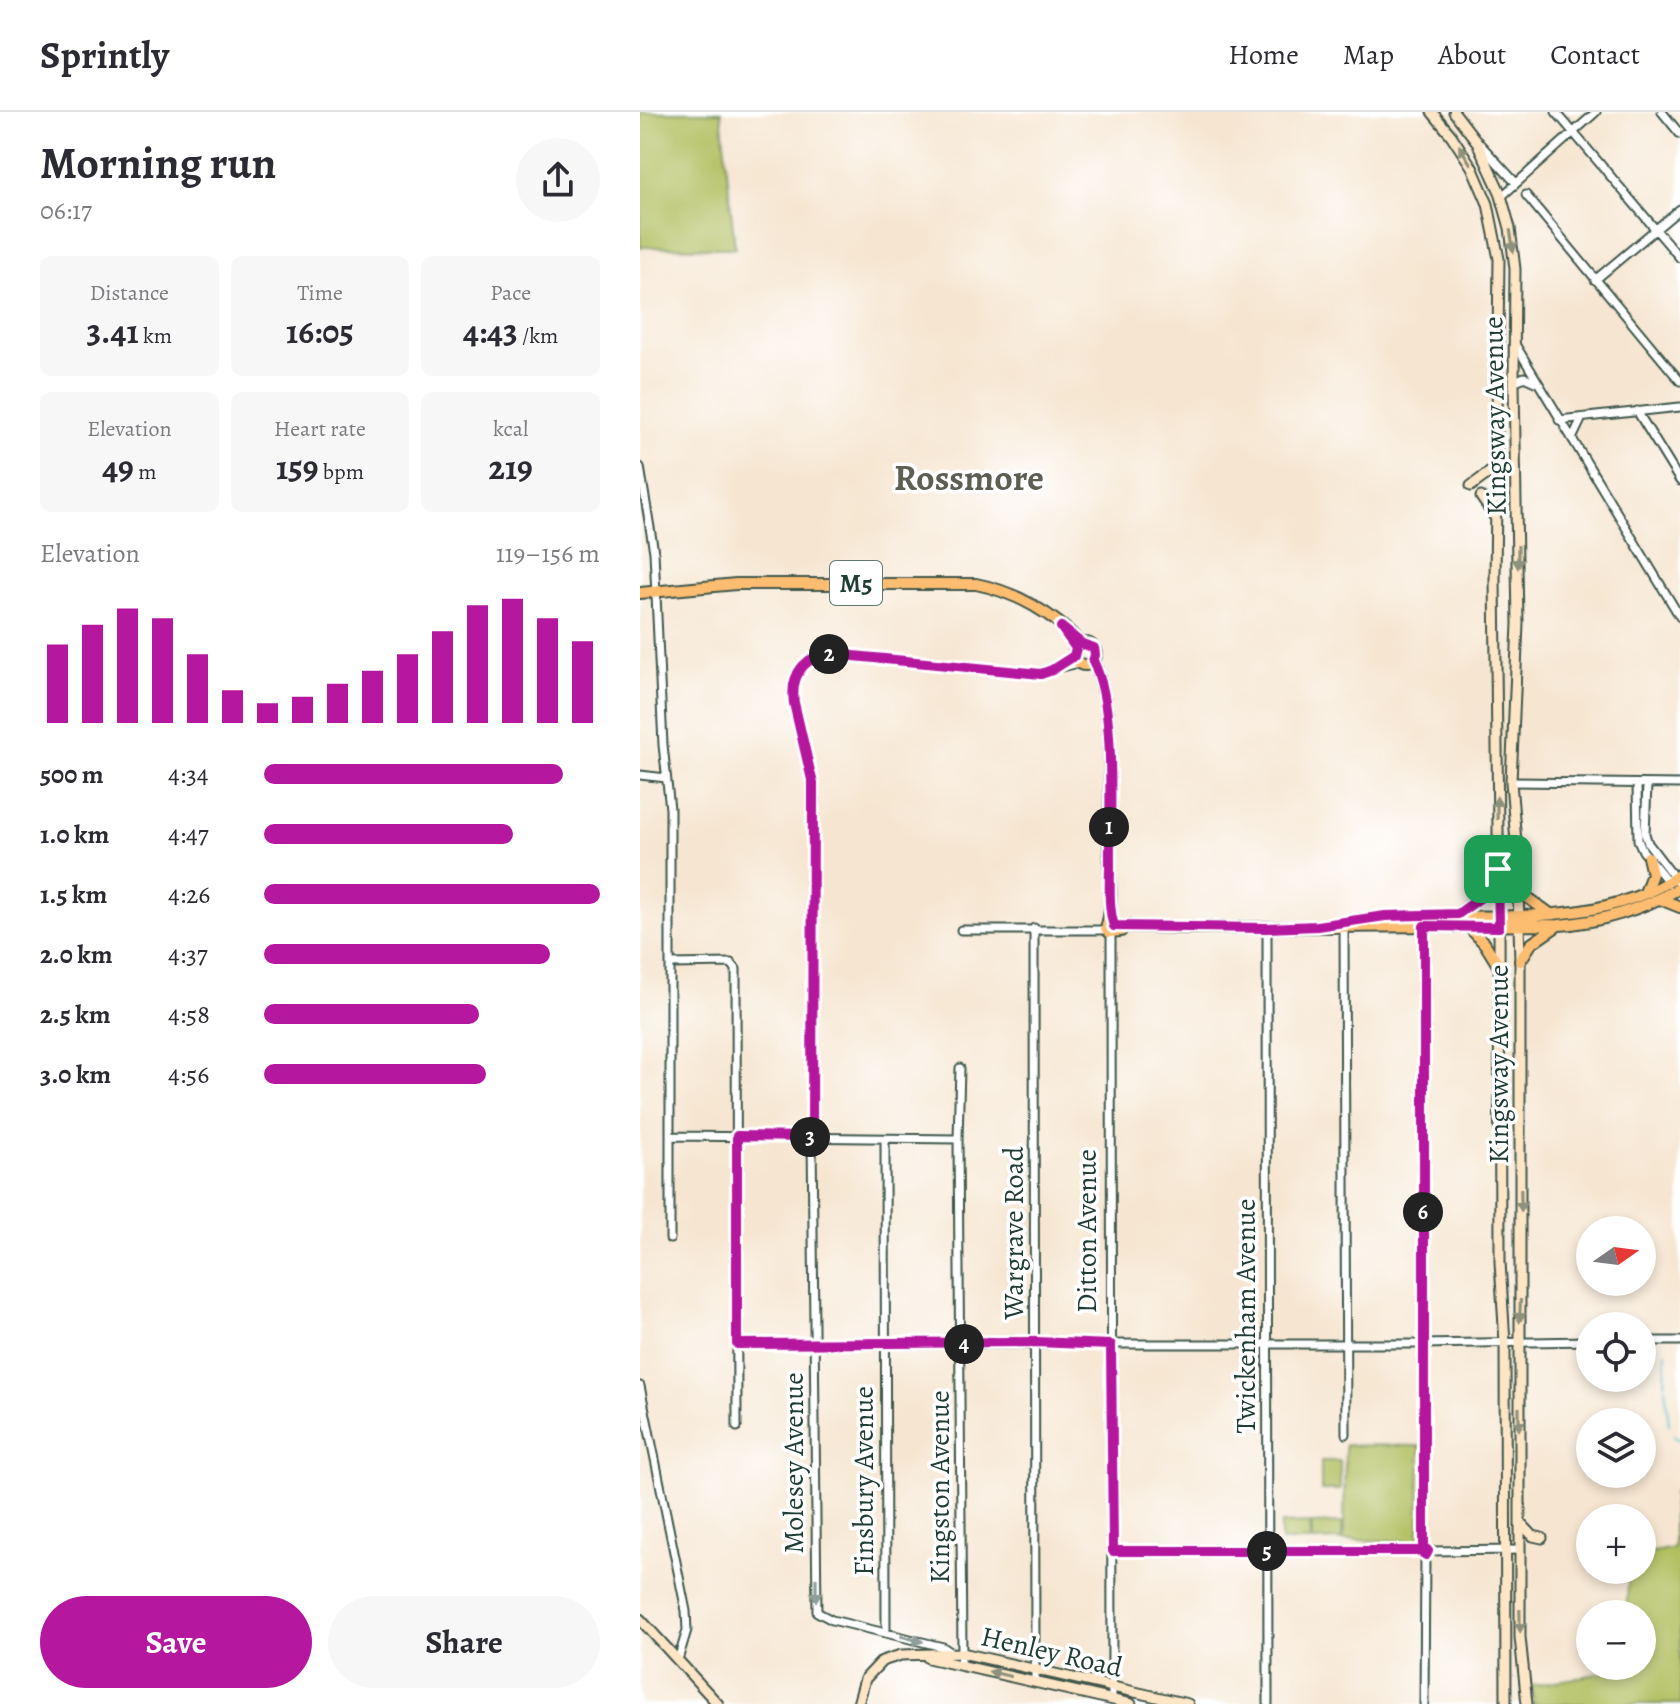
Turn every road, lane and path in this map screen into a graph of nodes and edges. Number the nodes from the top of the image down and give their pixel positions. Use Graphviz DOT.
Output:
graph roads {
  1 [pos="1432,112"];
  2 [pos="1454,112"];
  3 [pos="1556,112"];
  4 [pos="1596,112"];
  5 [pos="1662,112"];
  6 [pos="1573,132"];
  7 [pos="1680,134"];
  8 [pos="1477,142"];
  9 [pos="1516,183"];
  10 [pos="1526,195"];
  11 [pos="1501,197"];
  12 [pos="1680,209"];
  13 [pos="1656,229"];
  14 [pos="1680,258"];
  15 [pos="1595,280"];
  16 [pos="1515,344"];
  17 [pos="1680,381"];
  18 [pos="1514,382"];
  19 [pos="1537,383"];
  20 [pos="1680,407"];
  21 [pos="1637,411"];
  22 [pos="1582,418"];
  23 [pos="1559,420"];
  24 [pos="1572,439"];
  25 [pos="640,467"];
  26 [pos="1497,467"];
  27 [pos="1680,481"];
  28 [pos="1471,486"];
  29 [pos="1481,497"];
  30 [pos="1496,519"];
  31 [pos="656,591"];
  32 [pos="640,593"];
  33 [pos="1680,617"];
  34 [pos="1081,656"];
  35 [pos="640,775"];
  36 [pos="666,778"];
  37 [pos="1511,782"];
  38 [pos="1637,784"];
  39 [pos="1647,784"];
  40 [pos="1680,784"];
  41 [pos="1648,857"];
  42 [pos="1498,869"];
  43 [pos="1518,877"];
  44 [pos="1676,883"];
  45 [pos="1645,893"];
  46 [pos="1659,899"];
  47 [pos="1680,907"];
  48 [pos="1458,914"];
  49 [pos="1499,914"];
  50 [pos="1550,914"];
  51 [pos="1519,920"];
  52 [pos="1559,925"];
  53 [pos="1317,926"];
  54 [pos="1344,926"];
  55 [pos="1424,926"];
  56 [pos="1468,926"];
  57 [pos="1499,927"];
  58 [pos="1034,928"];
  59 [pos="1110,928"];
  60 [pos="1267,928"];
  61 [pos="961,930"];
  62 [pos="1520,961"];
  63 [pos="671,964"];
  64 [pos="1498,965"];
  65 [pos="960,1068"];
  66 [pos="670,1136"];
  67 [pos="737,1136"];
  68 [pos="812,1137"];
  69 [pos="885,1139"];
  70 [pos="958,1139"];
  71 [pos="670,1239"];
  72 [pos="1519,1341"];
  73 [pos="1576,1341"];
  74 [pos="1656,1341"];
  75 [pos="1680,1341"];
  76 [pos="1035,1342"];
  77 [pos="1267,1343"];
  78 [pos="1505,1343"];
  79 [pos="737,1344"];
  80 [pos="815,1344"];
  81 [pos="885,1344"];
  82 [pos="1346,1344"];
  83 [pos="1423,1344"];
  84 [pos="960,1345"];
  85 [pos="1111,1345"];
  86 [pos="640,1386"];
  87 [pos="737,1427"];
  88 [pos="1346,1434"];
  89 [pos="1520,1522"];
  90 [pos="1542,1538"];
  91 [pos="1520,1550"];
  92 [pos="1113,1551"];
  93 [pos="1268,1551"];
  94 [pos="1424,1551"];
  95 [pos="1505,1551"];
  96 [pos="817,1613"];
  97 [pos="640,1619"];
  98 [pos="886,1632"];
  99 [pos="957,1653"];
  100 [pos="919,1656"];
  101 [pos="678,1660"];
  102 [pos="959,1665"];
  103 [pos="1034,1668"];
  104 [pos="1035,1682"];
  105 [pos="1111,1688"];
  106 [pos="1112,1700"];
  107 [pos="718,1704"];
  108 [pos="858,1704"];
  109 [pos="1131,1704"];
  110 [pos="1188,1704"];
  111 [pos="1268,1704"];
  112 [pos="1424,1704"];
  113 [pos="1506,1704"];
  114 [pos="1527,1704"];
  26 -- 1 [label="main road, Kingsway Avenue, one-way"];
  2 -- 8 [label="main road, Kingsway Avenue"];
  3 -- 6 [label="street"];
  4 -- 6 [label="street"];
  5 -- 7 [label="street"];
  6 -- 9 [label="street"];
  6 -- 13 [label="street"];
  8 -- 9 [label="street"];
  8 -- 11 [label="main road, Kingsway Avenue"];
  9 -- 11 [label="street"];
  10 -- 15 [label="street"];
  11 -- 16 [label="main road, Kingsway Avenue, one-way"];
  12 -- 13 [label="street"];
  13 -- 14 [label="street"];
  13 -- 15 [label="street"];
  15 -- 17 [label="street"];
  16 -- 18 [label="main road, Kingsway Avenue"];
  16 -- 19 [label="street"];
  18 -- 19 [label="street"];
  18 -- 37 [label="main road, Kingsway Avenue, one-way"];
  19 -- 23 [label="street"];
  20 -- 21 [label="street"];
  21 -- 22 [label="street"];
  21 -- 27 [label="street"];
  22 -- 23 [label="street"];
  22 -- 24 [label="street"];
  23 -- 24 [label="street"];
  24 -- 33 [label="street"];
  25 -- 31 [label="street"];
  26 -- 28 [label="main road"];
  26 -- 30 [label="main road, Kingsway Avenue"];
  29 -- 30 [label="main road"];
  42 -- 30 [label="main road, Kingsway Avenue, one-way"];
  31 -- 32 [label="main road, M5"];
  31 -- 34 [label="main road, M5"];
  31 -- 36 [label="street"];
  34 -- 59 [label="main road, Ditton Avenue"];
  34 -- 68 [label="street, Molesey Avenue"];
  35 -- 36 [label="street"];
  36 -- 63 [label="street"];
  37 -- 38 [label="street"];
  37 -- 43 [label="main road, Kingsway Avenue"];
  38 -- 39 [label="street"];
  38 -- 41 [label="street"];
  39 -- 40 [label="street"];
  39 -- 44 [label="street"];
  41 -- 44 [label="street"];
  41 -- 45 [label="main road"];
  42 -- 48 [label="main road"];
  42 -- 49 [label="main road, Kingsway Avenue"];
  43 -- 50 [label="main road"];
  43 -- 51 [label="main road, Kingsway Avenue"];
  44 -- 45 [label="main road"];
  44 -- 46 [label="main road"];
  45 -- 50 [label="main road"];
  46 -- 47 [label="main road"];
  46 -- 52 [label="main road"];
  48 -- 49 [label="main road"];
  48 -- 53 [label="main road"];
  49 -- 51 [label="main road"];
  49 -- 57 [label="main road, Kingsway Avenue"];
  50 -- 51 [label="main road"];
  51 -- 52 [label="main road"];
  51 -- 57 [label="main road"];
  51 -- 62 [label="main road, Kingsway Avenue"];
  52 -- 62 [label="main road"];
  53 -- 54 [label="main road"];
  53 -- 60 [label="main road"];
  54 -- 55 [label="main road"];
  54 -- 82 [label="street"];
  55 -- 56 [label="main road"];
  55 -- 83 [label="street"];
  56 -- 57 [label="main road"];
  56 -- 64 [label="main road"];
  57 -- 64 [label="main road, Kingsway Avenue"];
  58 -- 59 [label="street"];
  58 -- 61 [label="street"];
  58 -- 76 [label="street, Wargrave Road"];
  59 -- 60 [label="main road"];
  59 -- 85 [label="street, Ditton Avenue"];
  60 -- 77 [label="street, Twickenham Avenue"];
  62 -- 72 [label="main road, Kingsway Avenue, one-way"];
  63 -- 66 [label="street"];
  63 -- 67 [label="street"];
  64 -- 78 [label="main road, Kingsway Avenue"];
  65 -- 70 [label="street, Kingston Avenue"];
  66 -- 67 [label="street"];
  66 -- 71 [label="street"];
  67 -- 68 [label="street"];
  67 -- 79 [label="street"];
  68 -- 69 [label="street"];
  68 -- 80 [label="street, Molesey Avenue"];
  69 -- 70 [label="street"];
  69 -- 81 [label="street, Finsbury Avenue"];
  70 -- 84 [label="street, Kingston Avenue"];
  72 -- 73 [label="street"];
  72 -- 78 [label="street"];
  72 -- 89 [label="main road, Kingsway Avenue, one-way"];
  74 -- 75 [label="street"];
  76 -- 84 [label="street"];
  76 -- 85 [label="street"];
  76 -- 103 [label="street, Wargrave Road"];
  77 -- 82 [label="street"];
  77 -- 85 [label="street"];
  77 -- 93 [label="street, Twickenham Avenue"];
  78 -- 83 [label="street"];
  78 -- 95 [label="main road, Kingsway Avenue"];
  79 -- 80 [label="street"];
  79 -- 87 [label="street"];
  80 -- 81 [label="street"];
  80 -- 96 [label="street, Molesey Avenue, one-way"];
  81 -- 84 [label="street"];
  81 -- 98 [label="street, Finsbury Avenue"];
  82 -- 83 [label="street"];
  82 -- 88 [label="street"];
  83 -- 94 [label="street"];
  84 -- 99 [label="street, Kingston Avenue"];
  85 -- 92 [label="street, Ditton Avenue"];
  86 -- 101 [label="street"];
  89 -- 90 [label="main road"];
  89 -- 91 [label="main road, Kingsway Avenue"];
  91 -- 95 [label="street"];
  91 -- 114 [label="main road, Kingsway Avenue, one-way"];
  92 -- 93 [label="street"];
  92 -- 105 [label="street, Ditton Avenue"];
  93 -- 94 [label="street"];
  93 -- 111 [label="street, Twickenham Avenue"];
  94 -- 95 [label="street"];
  94 -- 112 [label="street"];
  95 -- 113 [label="main road, Kingsway Avenue"];
  96 -- 98 [label="street, Henley Road"];
  97 -- 101 [label="main road"];
  98 -- 99 [label="street, Henley Road, one-way"];
  99 -- 100 [label="main road, Henley Road"];
  99 -- 102 [label="street, Kingston Avenue"];
  99 -- 103 [label="main road, Henley Road"];
  100 -- 102 [label="main road, Henley Road"];
  100 -- 108 [label="main road"];
  101 -- 107 [label="main road"];
  104 -- 102 [label="main road, Henley Road, one-way"];
  103 -- 104 [label="street, Wargrave Road"];
  103 -- 105 [label="main road, Henley Road"];
  104 -- 106 [label="main road, Henley Road"];
  105 -- 106 [label="street, Ditton Avenue"];
  105 -- 110 [label="main road, Henley Road"];
  106 -- 109 [label="main road, Henley Road"];
}
